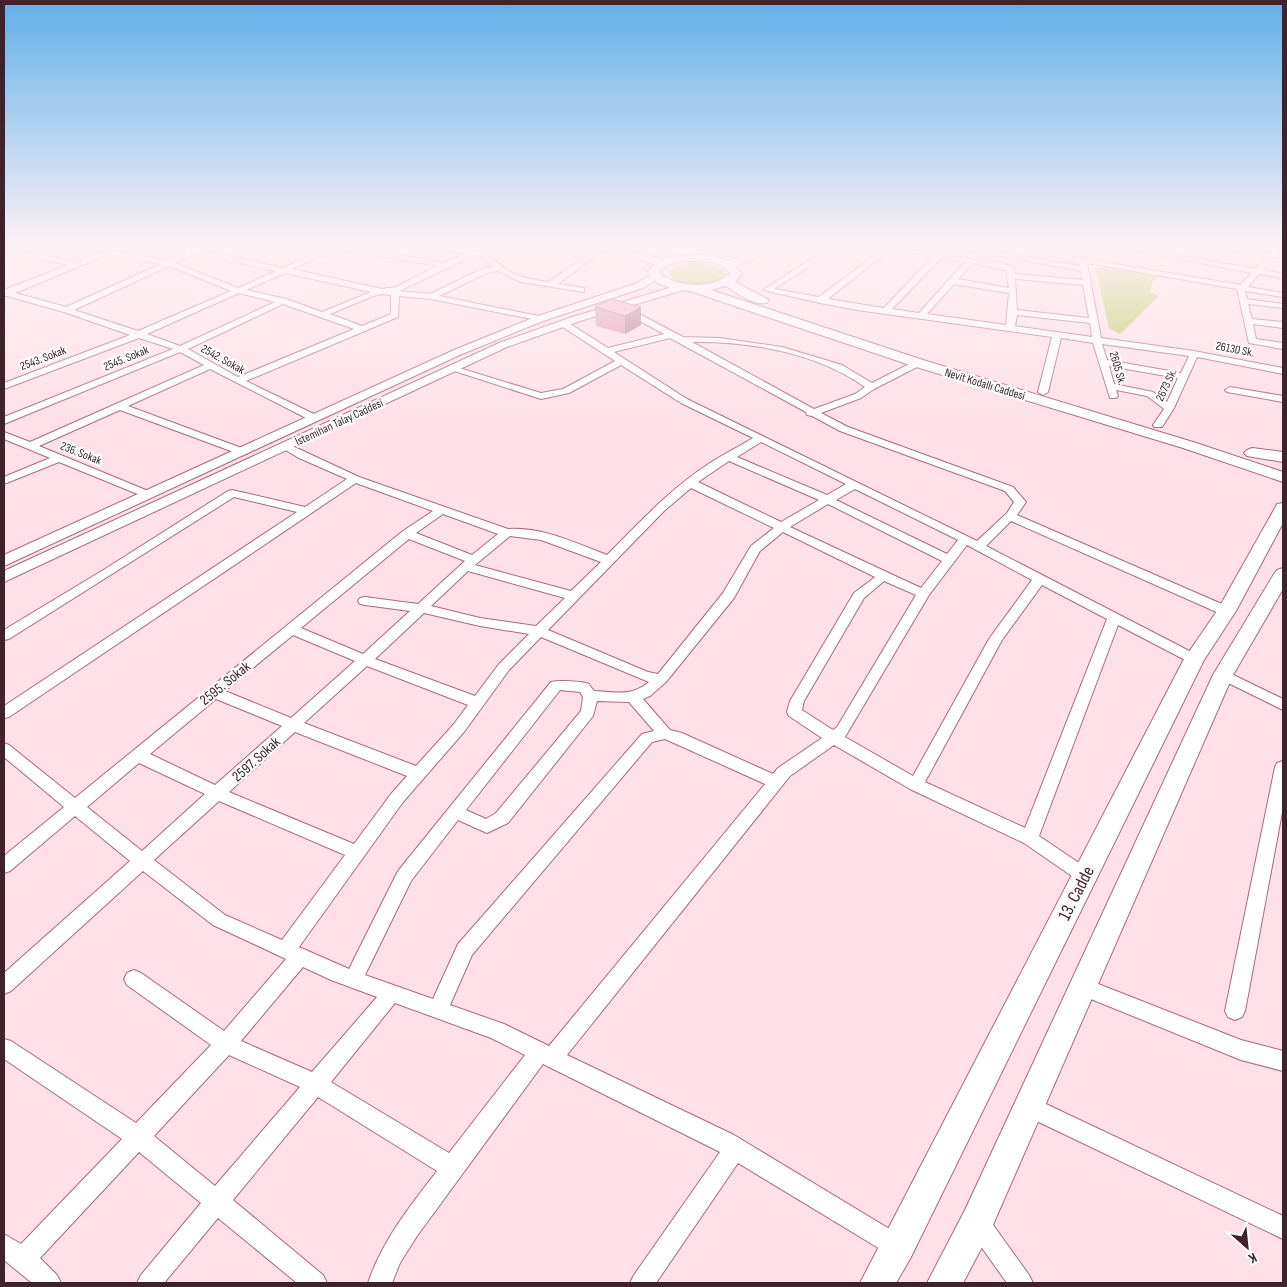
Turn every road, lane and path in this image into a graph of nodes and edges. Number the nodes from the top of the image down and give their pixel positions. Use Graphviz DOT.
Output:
graph roads {
  1 [pos="53,306"];
  2 [pos="76,306"];
  3 [pos="202,306"];
  4 [pos="272,306"];
  5 [pos="297,306"];
  6 [pos="342,306"];
  7 [pos="395,306"];
  8 [pos="475,306"];
  9 [pos="578,306"];
  10 [pos="619,306"];
  11 [pos="744,306"];
  12 [pos="781,306"];
  13 [pos="850,306"];
  14 [pos="891,306"];
  15 [pos="930,306"];
  16 [pos="1013,306"];
  17 [pos="1090,306"];
  18 [pos="1244,306"];
  19 [pos="67,310"];
  20 [pos="886,312"];
  21 [pos="1013,312"];
  22 [pos="321,315"];
  23 [pos="921,316"];
  24 [pos="539,319"];
  25 [pos="1093,320"];
  26 [pos="1248,321"];
  27 [pos="564,324"];
  28 [pos="1283,325"];
  29 [pos="1010,328"];
  30 [pos="363,329"];
  31 [pos="140,334"];
  32 [pos="1057,335"];
  33 [pos="675,337"];
  34 [pos="1097,341"];
  35 [pos="1283,346"];
  36 [pos="181,349"];
  37 [pos="607,351"];
  38 [pos="1194,354"];
  39 [pos="622,361"];
  40 [pos="1103,362"];
  41 [pos="918,363"];
  42 [pos="210,366"];
  43 [pos="453,369"];
  44 [pos="1283,371"];
  45 [pos="1184,376"];
  46 [pos="238,381"];
  47 [pos="4,386"];
  48 [pos="1110,386"];
  49 [pos="871,387"];
  50 [pos="1230,390"];
  51 [pos="1043,392"];
  52 [pos="1113,396"];
  53 [pos="1283,399"];
  54 [pos="119,406"];
  55 [pos="1169,408"];
  56 [pos="812,413"];
  57 [pos="314,418"];
  58 [pos="4,421"];
  59 [pos="1158,425"];
  60 [pos="4,435"];
  61 [pos="760,438"];
  62 [pos="29,446"];
  63 [pos="286,446"];
  64 [pos="1191,446"];
  65 [pos="243,452"];
  66 [pos="728,457"];
  67 [pos="58,458"];
  68 [pos="1247,458"];
  69 [pos="1281,467"];
  70 [pos="355,479"];
  71 [pos="4,481"];
  72 [pos="690,483"];
  73 [pos="855,484"];
  74 [pos="149,495"];
  75 [pos="826,499"];
  76 [pos="1283,509"];
  77 [pos="441,510"];
  78 [pos="305,511"];
  79 [pos="1009,516"];
  80 [pos="783,526"];
  81 [pos="507,533"];
  82 [pos="407,534"];
  83 [pos="972,543"];
  84 [pos="4,560"];
  85 [pos="608,560"];
  86 [pos="949,560"];
  87 [pos="470,563"];
  88 [pos="1283,574"];
  89 [pos="882,576"];
  90 [pos="4,577"];
  91 [pos="1040,578"];
  92 [pos="923,594"];
  93 [pos="573,596"];
  94 [pos="365,601"];
  95 [pos="421,608"];
  96 [pos="1226,611"];
  97 [pos="1114,617"];
  98 [pos="291,629"];
  99 [pos="539,631"];
  100 [pos="4,636"];
  101 [pos="1194,659"];
  102 [pos="365,660"];
  103 [pos="1223,675"];
  104 [pos="661,679"];
  105 [pos="214,692"];
  106 [pos="590,696"];
  107 [pos="633,697"];
  108 [pos="478,704"];
  109 [pos="1283,705"];
  110 [pos="4,713"];
  111 [pos="293,725"];
  112 [pos="665,734"];
  113 [pos="835,736"];
  114 [pos="6,754"];
  115 [pos="137,755"];
  116 [pos="1283,767"];
  117 [pos="419,774"];
  118 [pos="776,782"];
  119 [pos="916,785"];
  120 [pos="217,793"];
  121 [pos="74,807"];
  122 [pos="455,812"];
  123 [pos="1030,838"];
  124 [pos="357,854"];
  125 [pos="142,860"];
  126 [pos="4,866"];
  127 [pos="1085,876"];
  128 [pos="293,953"];
  129 [pos="134,979"];
  130 [pos="354,979"];
  131 [pos="4,985"];
  132 [pos="1083,987"];
  133 [pos="392,993"];
  134 [pos="438,1010"];
  135 [pos="1235,1011"];
  136 [pos="226,1044"];
  137 [pos="4,1048"];
  138 [pos="546,1055"];
  139 [pos="1283,1061"];
  140 [pos="315,1084"];
  141 [pos="1029,1107"];
  142 [pos="138,1137"];
  143 [pos="735,1149"];
  144 [pos="453,1168"];
  145 [pos="216,1203"];
  146 [pos="977,1222"];
  147 [pos="1283,1228"];
  148 [pos="4,1246"];
  149 [pos="898,1247"];
  150 [pos="23,1259"];
  151 [pos="49,1283"];
  152 [pos="149,1283"];
  153 [pos="315,1283"];
  154 [pos="380,1283"];
  155 [pos="642,1283"];
  156 [pos="877,1283"];
  157 [pos="944,1283"];
  158 [pos="1021,1283"];
  1 -- 19 [label="street, 2542. Sokak"];
  2 -- 19 [label="street"];
  3 -- 31 [label="street, 2543. Sokak"];
  4 -- 36 [label="street, 2545. Sokak"];
  5 -- 22 [label="street"];
  6 -- 22 [label="street"];
  7 -- 30 [label="street"];
  8 -- 24 [label="street"];
  9 -- 24 [label="street, İstemihan Talay Caddesi"];
  10 -- 27 [label="street, İstemihan Talay Caddesi"];
  10 -- 33 [label="street"];
  11 -- 41 [label="main road, Nevit Kodallı Caddesi"];
  12 -- 51 [label="main road"];
  13 -- 20 [label="street, 26130 Sk."];
  14 -- 20 [label="street"];
  15 -- 23 [label="street"];
  16 -- 21 [label="street"];
  17 -- 25 [label="street, 2605 Sk."];
  18 -- 26 [label="street"];
  19 -- 31 [label="street, 2542. Sokak"];
  20 -- 23 [label="street, 26130 Sk."];
  21 -- 25 [label="street"];
  21 -- 29 [label="street"];
  22 -- 30 [label="street"];
  23 -- 29 [label="street, 26130 Sk."];
  24 -- 57 [label="street, İstemihan Talay Caddesi"];
  25 -- 34 [label="street, 2605 Sk."];
  26 -- 28 [label="street"];
  26 -- 35 [label="street"];
  27 -- 37 [label="street"];
  27 -- 43 [label="street, İstemihan Talay Caddesi"];
  29 -- 32 [label="street, 26130 Sk."];
  30 -- 46 [label="street"];
  31 -- 36 [label="street, 2542. Sokak"];
  31 -- 47 [label="street, 2543. Sokak"];
  32 -- 34 [label="street, 26130 Sk."];
  32 -- 51 [label="street"];
  33 -- 37 [label="street"];
  33 -- 49 [label="street"];
  33 -- 56 [label="street"];
  34 -- 38 [label="street, 26130 Sk."];
  34 -- 40 [label="street, 2605 Sk."];
  36 -- 42 [label="street, 2542. Sokak"];
  36 -- 58 [label="street, 2545. Sokak"];
  37 -- 39 [label="street"];
  38 -- 44 [label="street, 26130 Sk."];
  38 -- 45 [label="street, 2673 Sk."];
  39 -- 43 [label="street"];
  39 -- 61 [label="street"];
  40 -- 45 [label="street"];
  40 -- 48 [label="street, 2605 Sk."];
  41 -- 49 [label="street"];
  41 -- 64 [label="main road, Nevit Kodallı Caddesi"];
  42 -- 46 [label="street, 2542. Sokak"];
  42 -- 54 [label="street"];
  43 -- 63 [label="street, İstemihan Talay Caddesi"];
  45 -- 55 [label="street, 2673 Sk."];
  46 -- 57 [label="street, 2542. Sokak"];
  48 -- 52 [label="street, 2605 Sk."];
  48 -- 55 [label="street"];
  49 -- 56 [label="street"];
  50 -- 53 [label="street"];
  51 -- 59 [label="main road"];
  54 -- 62 [label="street"];
  54 -- 65 [label="street"];
  55 -- 59 [label="street, 2673 Sk."];
  56 -- 79 [label="street"];
  57 -- 65 [label="street, İstemihan Talay Caddesi"];
  59 -- 68 [label="main road"];
  60 -- 62 [label="street, 236. Sokak"];
  61 -- 66 [label="street"];
  61 -- 73 [label="street"];
  62 -- 67 [label="street, 236. Sokak"];
  63 -- 70 [label="street"];
  63 -- 90 [label="street, İstemihan Talay Caddesi"];
  64 -- 68 [label="main road, Nevit Kodallı Caddesi"];
  64 -- 69 [label="main road"];
  65 -- 74 [label="street, İstemihan Talay Caddesi"];
  66 -- 72 [label="street"];
  66 -- 75 [label="street"];
  67 -- 71 [label="street"];
  67 -- 74 [label="street, 236. Sokak"];
  68 -- 69 [label="main road, Nevit Kodallı Caddesi"];
  68 -- 76 [label="main road"];
  70 -- 77 [label="street"];
  70 -- 78 [label="street"];
  72 -- 80 [label="street"];
  72 -- 85 [label="street"];
  73 -- 75 [label="street"];
  73 -- 83 [label="street"];
  74 -- 84 [label="street, İstemihan Talay Caddesi"];
  75 -- 80 [label="street"];
  75 -- 86 [label="street"];
  76 -- 96 [label="main road, 13. Cadde"];
  77 -- 81 [label="street"];
  77 -- 82 [label="street, 2595. Sokak"];
  78 -- 100 [label="street"];
  78 -- 110 [label="street"];
  79 -- 83 [label="street"];
  79 -- 96 [label="street"];
  80 -- 89 [label="street"];
  80 -- 104 [label="street"];
  81 -- 85 [label="street"];
  81 -- 87 [label="street, 2597. Sokak"];
  82 -- 87 [label="street"];
  82 -- 98 [label="street, 2595. Sokak"];
  83 -- 86 [label="street"];
  83 -- 91 [label="street"];
  85 -- 93 [label="street"];
  86 -- 92 [label="street"];
  87 -- 93 [label="street"];
  87 -- 95 [label="street, 2597. Sokak"];
  88 -- 103 [label="main road"];
  89 -- 92 [label="street"];
  89 -- 113 [label="street"];
  91 -- 97 [label="street"];
  91 -- 119 [label="street"];
  92 -- 113 [label="street"];
  93 -- 99 [label="street"];
  94 -- 95 [label="street"];
  95 -- 99 [label="street"];
  95 -- 102 [label="street, 2597. Sokak"];
  96 -- 101 [label="main road, 13. Cadde"];
  97 -- 101 [label="street"];
  97 -- 123 [label="street"];
  98 -- 102 [label="street"];
  98 -- 105 [label="street, 2595. Sokak"];
  99 -- 104 [label="street"];
  99 -- 108 [label="street"];
  101 -- 127 [label="main road, 13. Cadde"];
  102 -- 108 [label="street"];
  102 -- 111 [label="street, 2597. Sokak"];
  103 -- 109 [label="street"];
  103 -- 132 [label="main road"];
  104 -- 107 [label="street"];
  105 -- 111 [label="street"];
  105 -- 115 [label="street, 2595. Sokak"];
  106 -- 107 [label="street"];
  106 -- 122 [label="street"];
  106 -- 122 [label="street"];
  107 -- 112 [label="street"];
  108 -- 117 [label="street"];
  111 -- 117 [label="street"];
  111 -- 120 [label="street, 2597. Sokak"];
  112 -- 118 [label="street"];
  112 -- 134 [label="street"];
  113 -- 118 [label="street"];
  113 -- 119 [label="street"];
  114 -- 121 [label="street"];
  115 -- 120 [label="street"];
  115 -- 121 [label="street, 2595. Sokak"];
  116 -- 135 [label="street"];
  117 -- 124 [label="street"];
  118 -- 138 [label="street"];
  119 -- 123 [label="street"];
  120 -- 124 [label="street"];
  120 -- 125 [label="street, 2597. Sokak"];
  121 -- 125 [label="street"];
  121 -- 126 [label="street, 2595. Sokak"];
  122 -- 130 [label="street"];
  123 -- 127 [label="street"];
  124 -- 128 [label="street"];
  125 -- 128 [label="street"];
  125 -- 131 [label="street, 2597. Sokak"];
  127 -- 149 [label="main road, 13. Cadde"];
  128 -- 130 [label="street"];
  128 -- 136 [label="street"];
  129 -- 136 [label="street"];
  130 -- 133 [label="street"];
  132 -- 139 [label="street"];
  132 -- 141 [label="main road"];
  133 -- 134 [label="street"];
  133 -- 140 [label="street"];
  134 -- 138 [label="street"];
  136 -- 140 [label="street"];
  136 -- 142 [label="street"];
  137 -- 142 [label="street"];
  138 -- 143 [label="street"];
  138 -- 144 [label="street"];
  140 -- 144 [label="street"];
  140 -- 145 [label="street"];
  141 -- 146 [label="main road"];
  141 -- 147 [label="street"];
  142 -- 145 [label="street"];
  142 -- 150 [label="street"];
  143 -- 149 [label="street"];
  143 -- 155 [label="street"];
  144 -- 154 [label="street"];
  145 -- 152 [label="street"];
  145 -- 153 [label="street"];
  146 -- 157 [label="main road"];
  146 -- 158 [label="street"];
  148 -- 150 [label="street"];
  149 -- 156 [label="main road, 13. Cadde"];
  150 -- 151 [label="street"];
}
